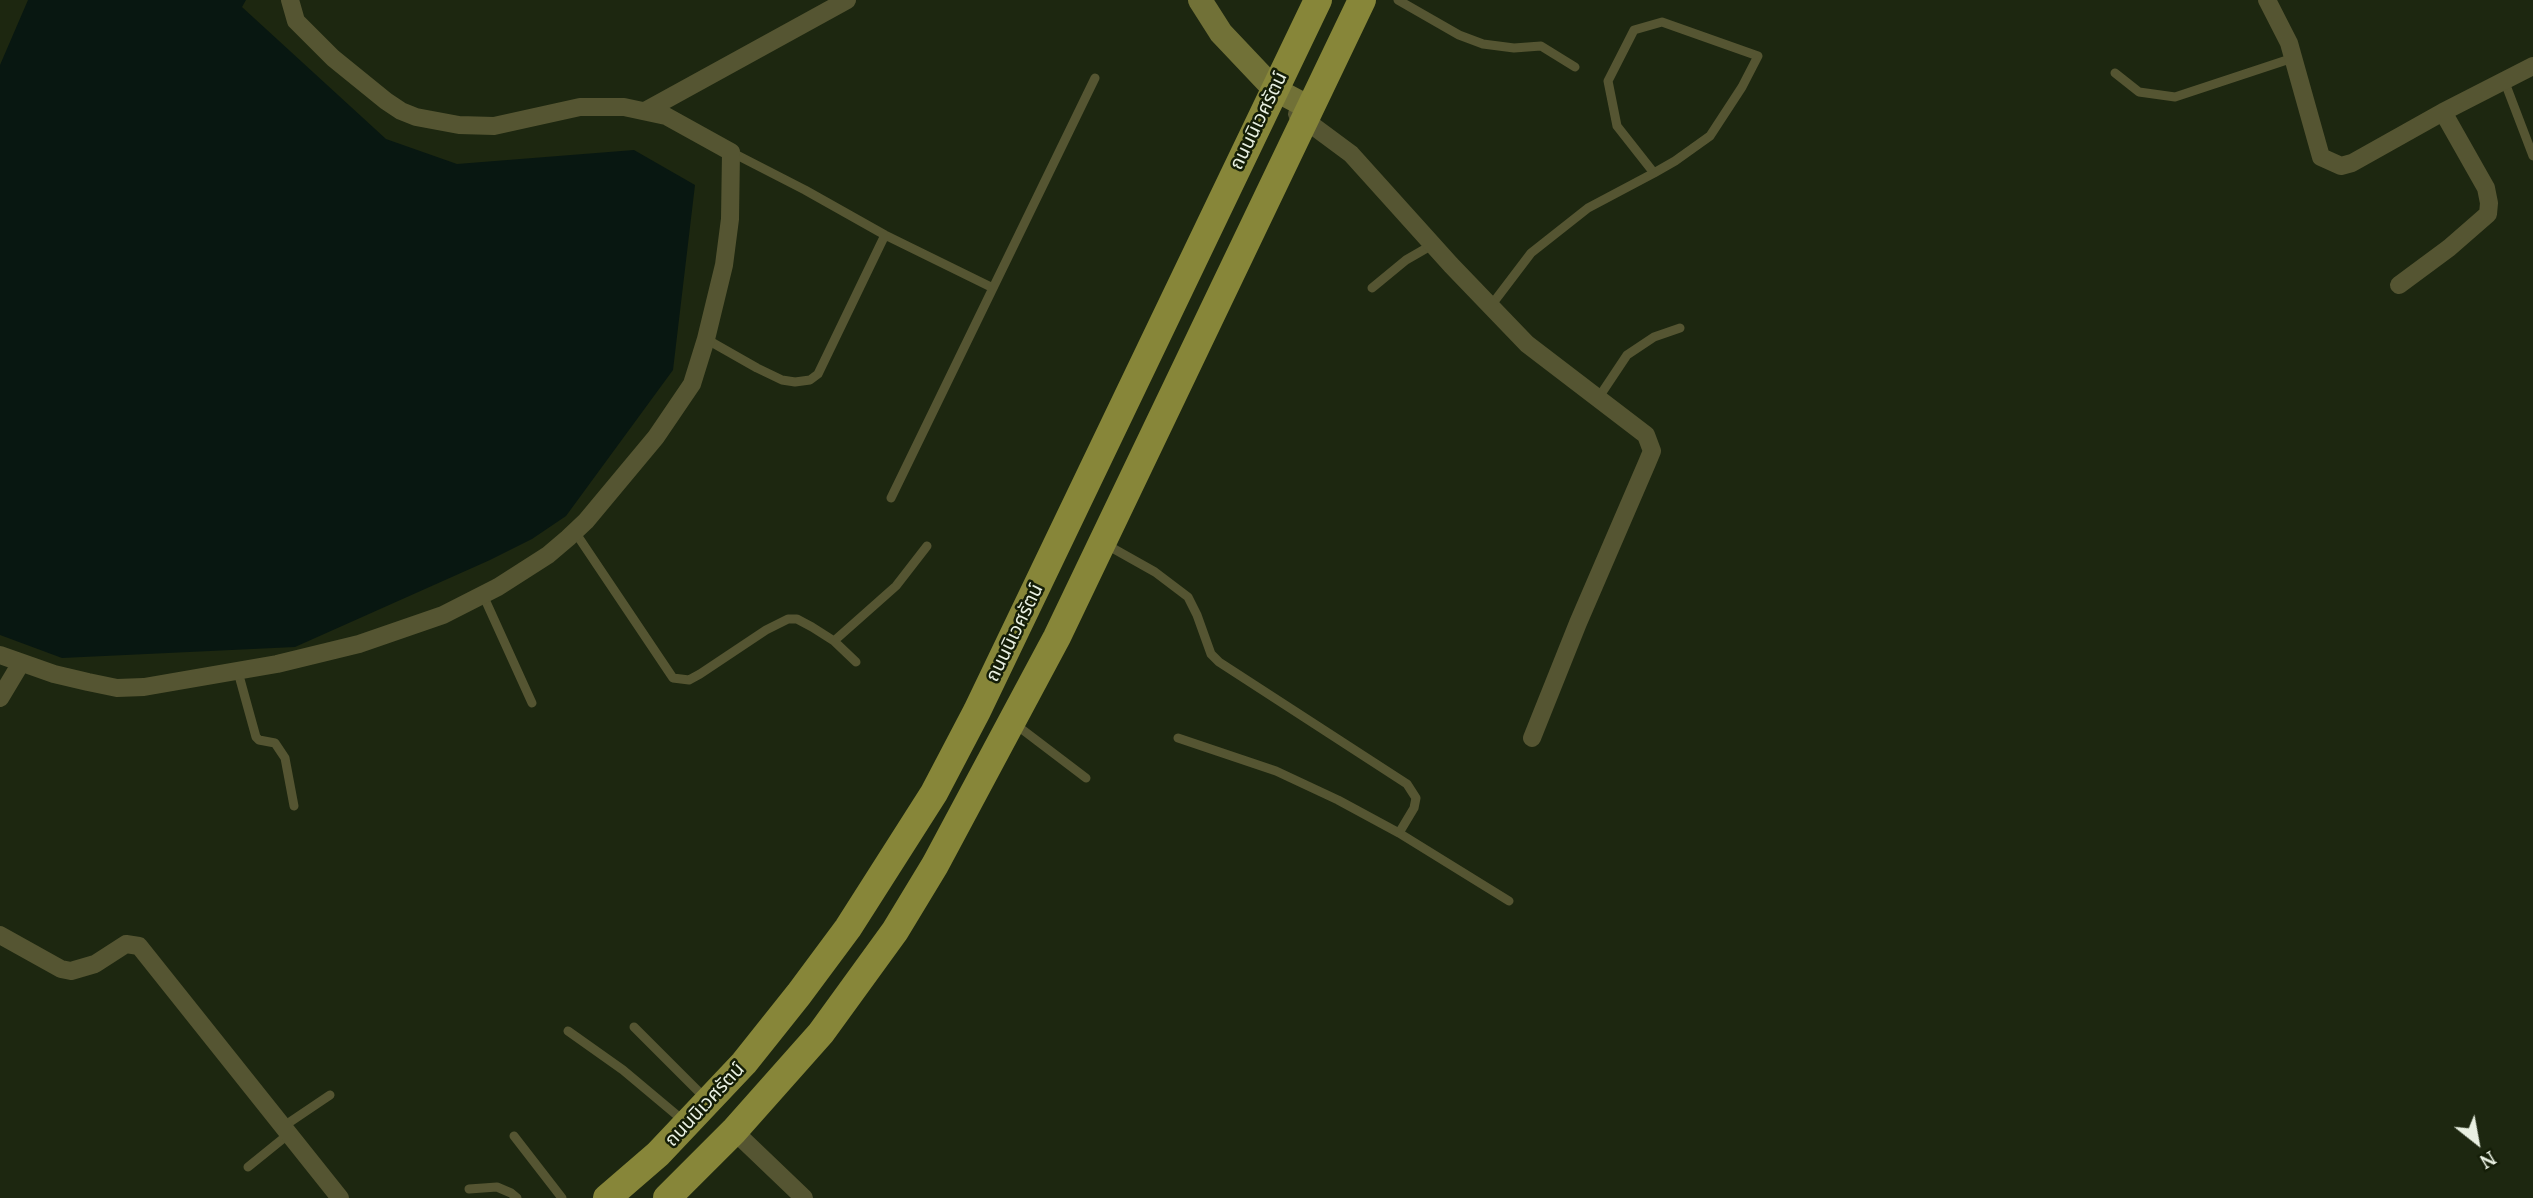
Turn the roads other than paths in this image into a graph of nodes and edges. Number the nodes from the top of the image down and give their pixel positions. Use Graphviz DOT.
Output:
graph roads {
  1 [pos="290,0"];
  2 [pos="847,0"];
  3 [pos="1200,0"];
  4 [pos="1318,0"];
  5 [pos="1362,0"];
  6 [pos="1398,0"];
  7 [pos="2267,0"];
  8 [pos="2293,58"];
  9 [pos="2533,66"];
  10 [pos="1575,67"];
  11 [pos="2115,73"];
  12 [pos="1095,78"];
  13 [pos="2504,80"];
  14 [pos="1272,94"];
  15 [pos="647,110"];
  16 [pos="2442,112"];
  17 [pos="1308,113"];
  18 [pos="731,152"];
  19 [pos="2533,156"];
  20 [pos="1654,173"];
  21 [pos="885,235"];
  22 [pos="1432,245"];
  23 [pos="2399,285"];
  24 [pos="993,288"];
  25 [pos="1372,288"];
  26 [pos="1490,307"];
  27 [pos="1680,328"];
  28 [pos="706,339"];
  29 [pos="1599,397"];
  30 [pos="891,498"];
  31 [pos="575,531"];
  32 [pos="1102,542"];
  33 [pos="927,547"];
  34 [pos="483,595"];
  35 [pos="834,641"];
  36 [pos="0,655"];
  37 [pos="856,662"];
  38 [pos="21,663"];
  39 [pos="239,672"];
  40 [pos="0,698"];
  41 [pos="532,703"];
  42 [pos="1012,722"];
  43 [pos="1178,738"];
  44 [pos="1532,738"];
  45 [pos="1086,778"];
  46 [pos="294,806"];
  47 [pos="1399,833"];
  48 [pos="1510,901"];
  49 [pos="0,935"];
  50 [pos="634,1027"];
  51 [pos="568,1031"];
  52 [pos="330,1095"];
  53 [pos="709,1102"];
  54 [pos="687,1124"];
  55 [pos="287,1130"];
  56 [pos="734,1131"];
  57 [pos="514,1136"];
  58 [pos="248,1167"];
  59 [pos="468,1189"];
  60 [pos="340,1198"];
  61 [pos="517,1198"];
  62 [pos="562,1198"];
  63 [pos="607,1198"];
  64 [pos="667,1198"];
  65 [pos="804,1198"];
  1 -- 15 [label="street"];
  2 -- 15 [label="street"];
  3 -- 14 [label="street"];
  4 -- 14 [label="main road, ถนนนิเวศรัตน์"];
  5 -- 17 [label="main road, ถนนนิเวศรัตน์"];
  6 -- 10 [label="lane"];
  7 -- 8 [label="street"];
  8 -- 11 [label="lane"];
  8 -- 16 [label="street"];
  9 -- 13 [label="street"];
  12 -- 24 [label="lane"];
  13 -- 16 [label="street"];
  13 -- 19 [label="lane"];
  14 -- 17 [label="street"];
  14 -- 53 [label="main road, ถนนนิเวศรัตน์"];
  15 -- 18 [label="street"];
  16 -- 23 [label="street"];
  17 -- 22 [label="street"];
  17 -- 32 [label="main road, ถนนนิเวศรัตน์"];
  18 -- 21 [label="lane"];
  18 -- 28 [label="street"];
  20 -- 20 [label="lane"];
  20 -- 26 [label="lane"];
  21 -- 24 [label="lane"];
  21 -- 28 [label="lane"];
  22 -- 25 [label="lane"];
  22 -- 26 [label="street"];
  24 -- 30 [label="lane"];
  26 -- 29 [label="street"];
  27 -- 29 [label="lane"];
  28 -- 31 [label="street"];
  29 -- 44 [label="street"];
  31 -- 34 [label="street"];
  31 -- 35 [label="lane"];
  32 -- 42 [label="main road, ถนนนิเวศรัตน์"];
  32 -- 47 [label="lane"];
  33 -- 35 [label="lane"];
  34 -- 39 [label="street"];
  34 -- 41 [label="lane"];
  35 -- 37 [label="lane"];
  36 -- 38 [label="street"];
  38 -- 39 [label="street"];
  38 -- 40 [label="street"];
  39 -- 46 [label="lane"];
  42 -- 45 [label="lane"];
  42 -- 56 [label="main road, ถนนนิเวศรัตน์"];
  43 -- 47 [label="lane"];
  47 -- 48 [label="lane"];
  49 -- 55 [label="street"];
  50 -- 53 [label="lane"];
  51 -- 54 [label="lane"];
  52 -- 55 [label="lane"];
  53 -- 54 [label="main road, ถนนนิเวศรัตน์"];
  54 -- 63 [label="main road, ถนนนิเวศรัตน์"];
  55 -- 58 [label="lane"];
  55 -- 60 [label="street"];
  56 -- 64 [label="main road, ถนนนิเวศรัตน์"];
  56 -- 65 [label="street"];
  57 -- 62 [label="lane"];
  59 -- 61 [label="lane"];
}
